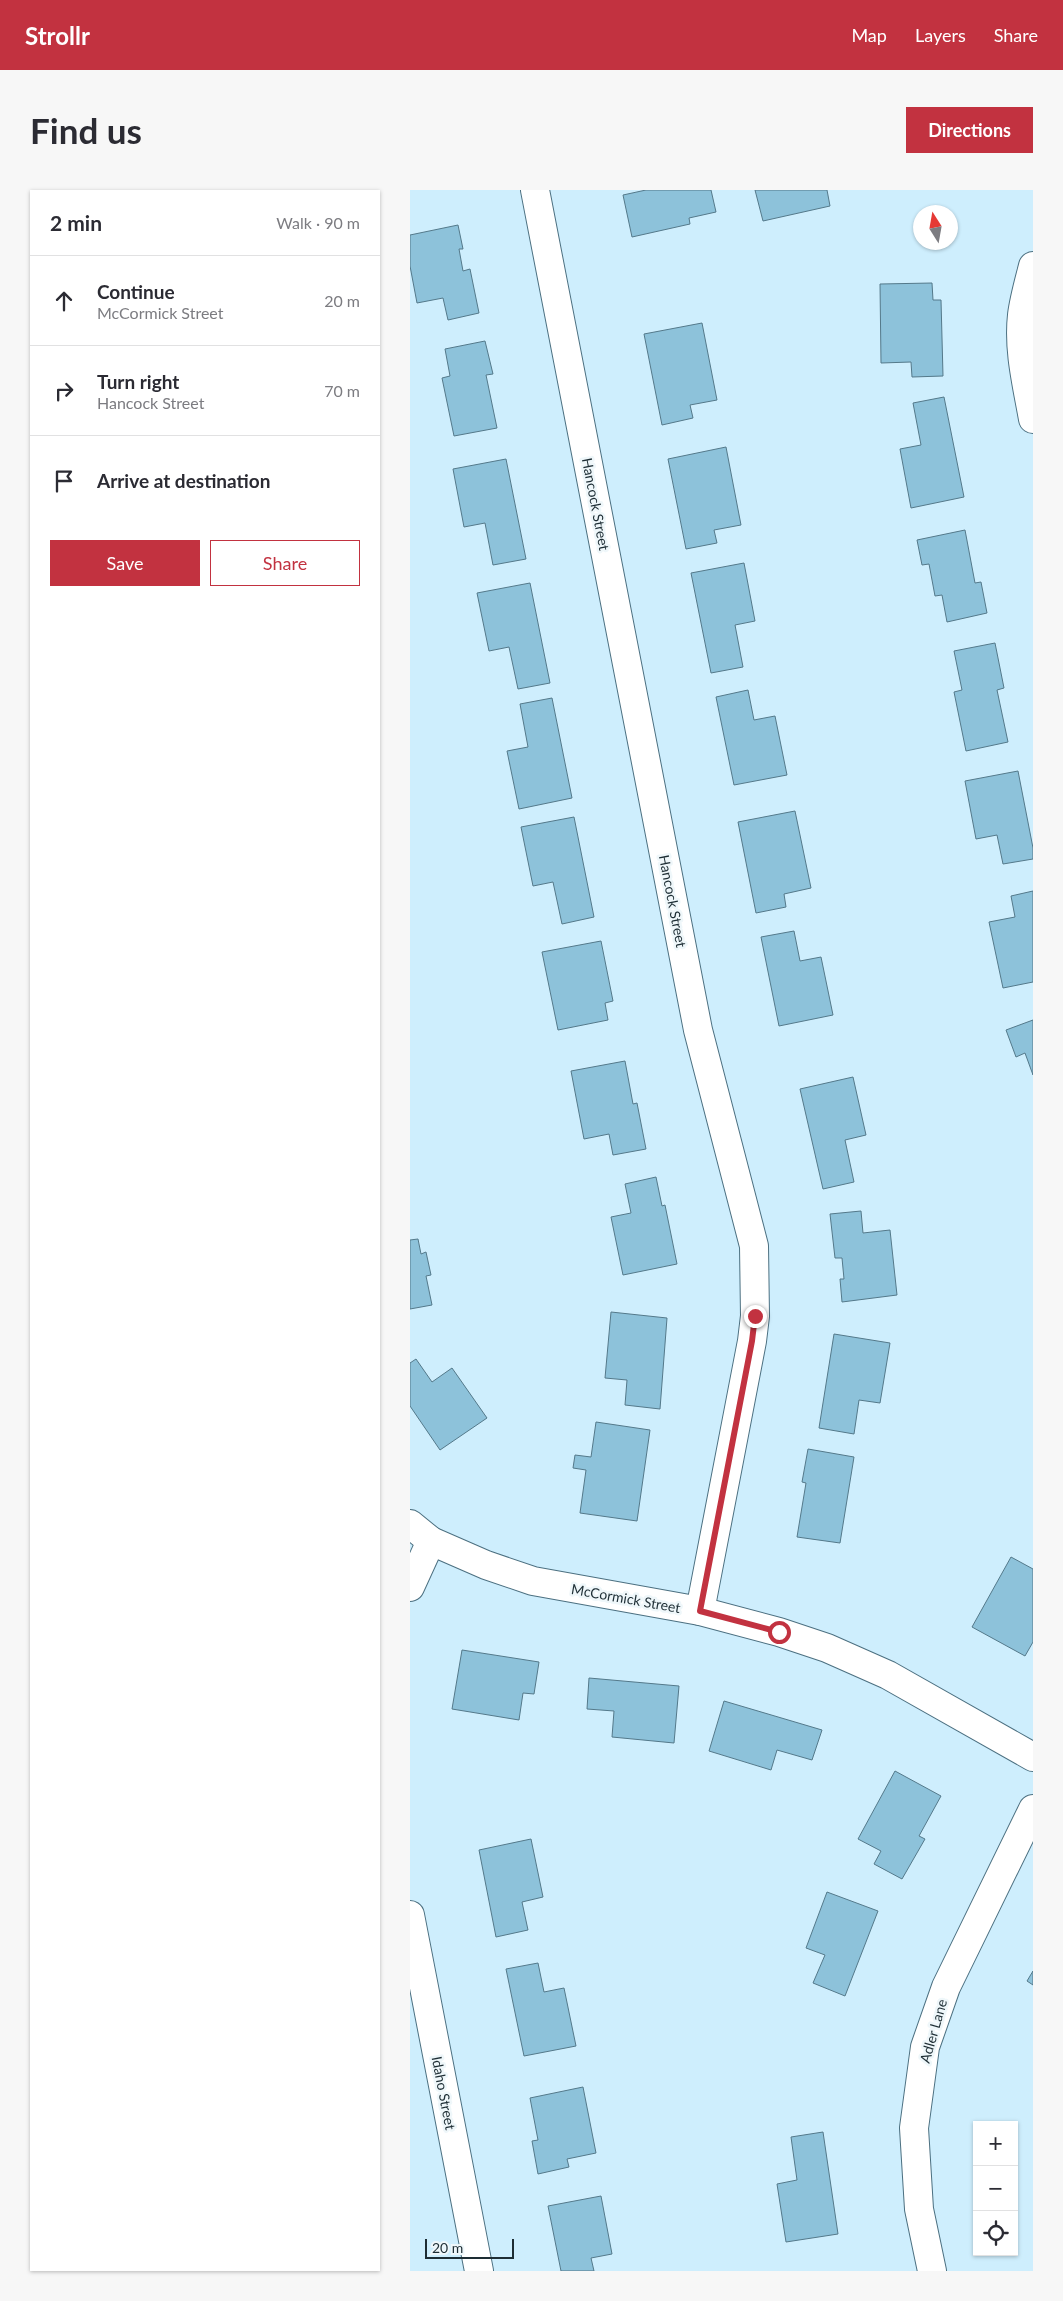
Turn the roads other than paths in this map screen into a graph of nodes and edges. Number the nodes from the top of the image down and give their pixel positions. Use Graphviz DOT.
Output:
graph roads {
  1 [pos="536,190"];
  2 [pos="1033,266"];
  3 [pos="1033,419"];
  4 [pos="410,1524"];
  5 [pos="431,1542"];
  6 [pos="410,1587"];
  7 [pos="700,1611"];
  8 [pos="1033,1757"];
  9 [pos="1033,1809"];
  10 [pos="410,1915"];
  11 [pos="479,2271"];
  12 [pos="932,2271"];
  1 -- 7 [label="street, Hancock Street"];
  2 -- 3 [label="street"];
  4 -- 5 [label="street, McCormick Street"];
  5 -- 6 [label="street"];
  5 -- 7 [label="street, McCormick Street"];
  7 -- 8 [label="street, McCormick Street"];
  9 -- 12 [label="street, Adler Lane"];
  10 -- 11 [label="street, Idaho Street"];
}
